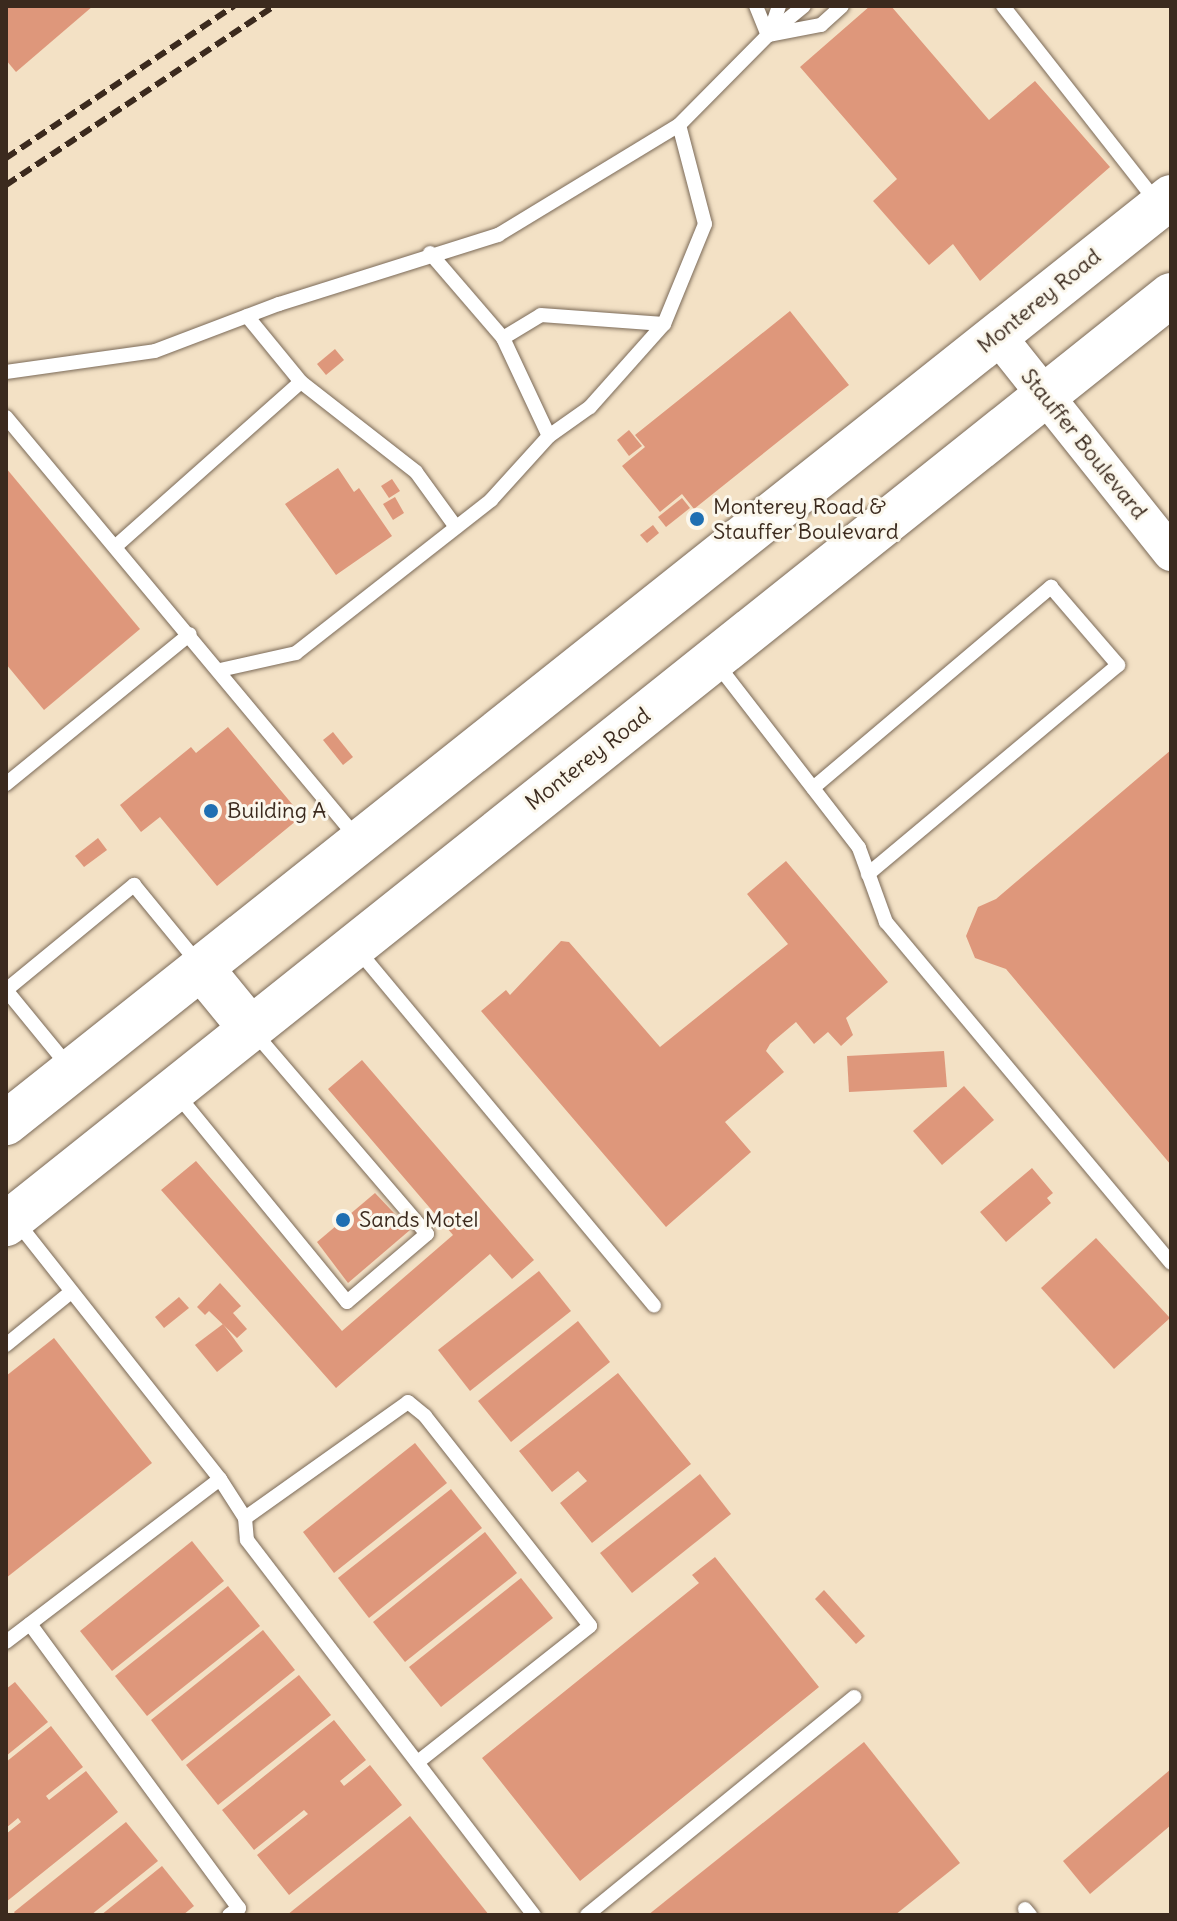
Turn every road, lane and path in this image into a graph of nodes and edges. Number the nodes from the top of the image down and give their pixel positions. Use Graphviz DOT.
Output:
graph roads {
  1 [pos="756,6"];
  2 [pos="779,6"];
  3 [pos="804,6"];
  4 [pos="842,6"];
  5 [pos="1003,6"];
  6 [pos="768,35"];
  7 [pos="679,125"];
  8 [pos="1166,201"];
  9 [pos="430,253"];
  10 [pos="1171,295"];
  11 [pos="247,316"];
  12 [pos="664,324"];
  13 [pos="997,335"];
  14 [pos="503,338"];
  15 [pos="6,372"];
  16 [pos="301,382"];
  17 [pos="1045,394"];
  18 [pos="6,417"];
  19 [pos="549,436"];
  20 [pos="456,527"];
  21 [pos="116,546"];
  22 [pos="1171,553"];
  23 [pos="190,634"];
  24 [pos="714,660"];
  25 [pos="220,670"];
  26 [pos="6,784"];
  27 [pos="813,788"];
  28 [pos="360,841"];
  29 [pos="868,874"];
  30 [pos="354,946"];
  31 [pos="201,968"];
  32 [pos="251,1029"];
  33 [pos="72,1071"];
  34 [pos="173,1090"];
  35 [pos="6,1123"];
  36 [pos="10,1221"];
  37 [pos="1171,1263"];
  38 [pos="71,1292"];
  39 [pos="654,1306"];
  40 [pos="6,1345"];
  41 [pos="220,1479"];
  42 [pos="245,1518"];
  43 [pos="30,1624"];
  44 [pos="6,1642"];
  45 [pos="854,1697"];
  46 [pos="418,1762"];
  47 [pos="229,1915"];
  48 [pos="534,1915"];
  49 [pos="587,1915"];
  1 -- 6 [label="lane"];
  2 -- 6 [label="lane"];
  3 -- 6 [label="lane"];
  4 -- 6 [label="lane"];
  5 -- 8 [label="lane"];
  6 -- 7 [label="lane"];
  7 -- 9 [label="lane"];
  7 -- 12 [label="lane"];
  8 -- 13 [label="main road, Monterey Road"];
  9 -- 11 [label="lane"];
  9 -- 14 [label="lane"];
  10 -- 17 [label="main road, Monterey Road"];
  11 -- 15 [label="lane"];
  11 -- 16 [label="lane"];
  12 -- 14 [label="lane"];
  12 -- 19 [label="lane"];
  13 -- 17 [label="street, Stauffer Boulevard"];
  13 -- 28 [label="main road, Monterey Road"];
  14 -- 19 [label="lane"];
  16 -- 20 [label="lane"];
  16 -- 21 [label="lane"];
  17 -- 22 [label="street, Stauffer Boulevard"];
  17 -- 24 [label="main road, Monterey Road"];
  18 -- 21 [label="lane"];
  19 -- 20 [label="lane"];
  20 -- 25 [label="lane"];
  21 -- 23 [label="lane"];
  23 -- 25 [label="lane"];
  23 -- 26 [label="lane"];
  24 -- 27 [label="lane"];
  24 -- 30 [label="main road, Monterey Road"];
  25 -- 28 [label="lane"];
  27 -- 29 [label="lane"];
  27 -- 29 [label="lane"];
  28 -- 31 [label="main road, Monterey Road"];
  29 -- 37 [label="lane"];
  30 -- 32 [label="main road, Monterey Road"];
  30 -- 39 [label="lane"];
  31 -- 32 [label="main road"];
  31 -- 33 [label="main road, Monterey Road"];
  31 -- 33 [label="lane"];
  32 -- 34 [label="main road, Monterey Road"];
  32 -- 34 [label="lane"];
  33 -- 35 [label="main road, Monterey Road"];
  34 -- 36 [label="main road, Monterey Road"];
  36 -- 38 [label="lane"];
  38 -- 40 [label="lane"];
  38 -- 41 [label="lane"];
  41 -- 42 [label="lane"];
  41 -- 43 [label="lane"];
  42 -- 46 [label="lane"];
  42 -- 46 [label="lane"];
  43 -- 44 [label="lane"];
  43 -- 47 [label="lane"];
  45 -- 49 [label="lane"];
  46 -- 48 [label="lane"];
}
